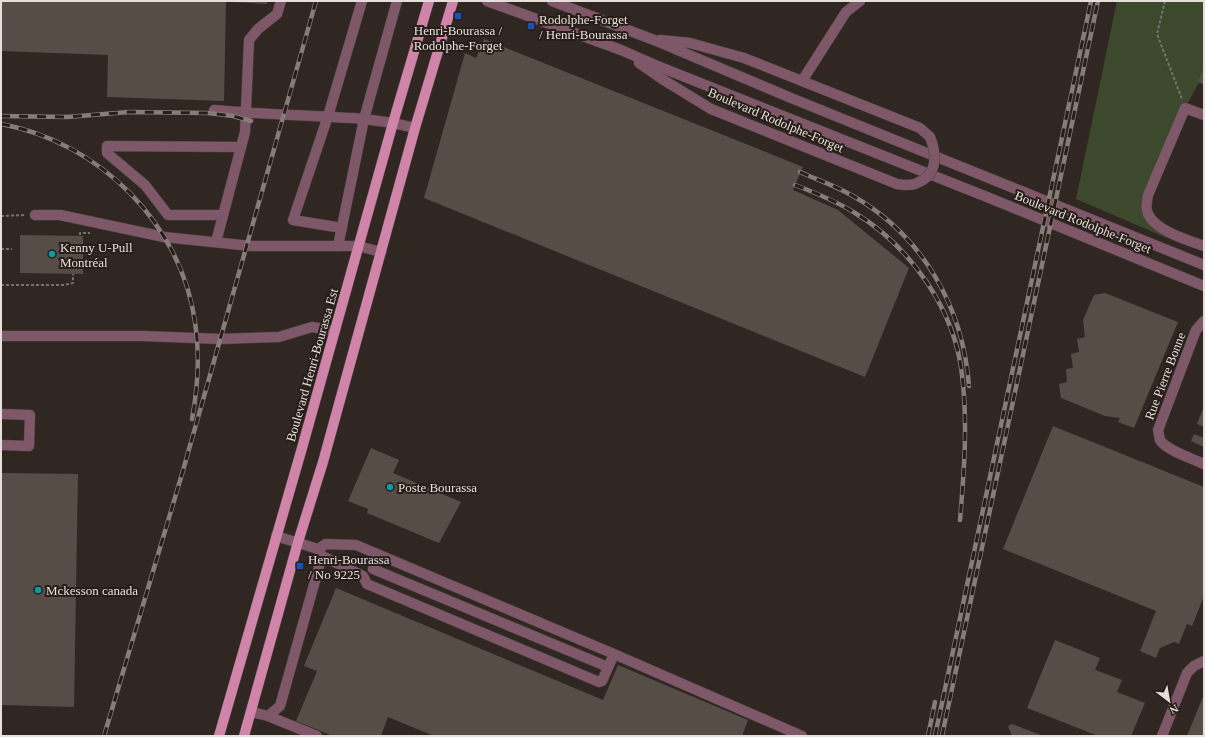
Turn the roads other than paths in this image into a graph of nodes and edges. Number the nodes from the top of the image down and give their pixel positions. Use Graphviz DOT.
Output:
graph roads {
  1 [pos="282,1"];
  2 [pos="362,1"];
  3 [pos="397,1"];
  4 [pos="429,1"];
  5 [pos="453,1"];
  6 [pos="487,1"];
  7 [pos="552,1"];
  8 [pos="860,1"];
  9 [pos="654,40"];
  10 [pos="621,50"];
  11 [pos="802,81"];
  12 [pos="214,110"];
  13 [pos="245,113"];
  14 [pos="1204,115"];
  15 [pos="328,116"];
  16 [pos="364,119"];
  17 [pos="393,123"];
  18 [pos="415,128"];
  19 [pos="241,147"];
  20 [pos="35,215"];
  21 [pos="223,215"];
  22 [pos="342,228"];
  23 [pos="216,242"];
  24 [pos="338,246"];
  25 [pos="358,246"];
  26 [pos="1204,246"];
  27 [pos="381,252"];
  28 [pos="1204,265"];
  29 [pos="1204,286"];
  30 [pos="1204,321"];
  31 [pos="335,331"];
  32 [pos="1,336"];
  33 [pos="1,414"];
  34 [pos="1,445"];
  35 [pos="1204,464"];
  36 [pos="276,536"];
  37 [pos="298,542"];
  38 [pos="320,552"];
  39 [pos="378,555"];
  40 [pos="373,569"];
  41 [pos="367,584"];
  42 [pos="502,607"];
  43 [pos="498,621"];
  44 [pos="492,637"];
  45 [pos="614,654"];
  46 [pos="1204,661"];
  47 [pos="608,668"];
  48 [pos="250,712"];
  49 [pos="268,716"];
  50 [pos="219,736"];
  51 [pos="244,736"];
  52 [pos="317,736"];
  53 [pos="802,736"];
  54 [pos="1162,736"];
  1 -- 13 [label="street"];
  2 -- 15 [label="street"];
  3 -- 16 [label="street"];
  4 -- 17 [label="main road, Boulevard Henri-Bourassa Est"];
  5 -- 18 [label="main road"];
  6 -- 10 [label="street, Boulevard Rodolphe-Forget"];
  7 -- 9 [label="street, Boulevard Rodolphe-Forget"];
  8 -- 11 [label="street"];
  9 -- 11 [label="street, Boulevard Rodolphe-Forget"];
  9 -- 28 [label="street, Boulevard Rodolphe-Forget"];
  10 -- 11 [label="street, Boulevard Rodolphe-Forget, bridge"];
  10 -- 29 [label="street, Boulevard Rodolphe-Forget"];
  12 -- 13 [label="street"];
  13 -- 15 [label="street"];
  13 -- 19 [label="street"];
  14 -- 26 [label="street, Boulevard Rodolphe-Forget"];
  15 -- 16 [label="street"];
  15 -- 22 [label="street"];
  16 -- 17 [label="street"];
  16 -- 22 [label="street"];
  17 -- 18 [label="street"];
  17 -- 25 [label="main road, Boulevard Henri-Bourassa Est"];
  18 -- 27 [label="main road"];
  19 -- 21 [label="street"];
  19 -- 21 [label="street"];
  20 -- 23 [label="street"];
  21 -- 23 [label="street"];
  22 -- 24 [label="street"];
  23 -- 24 [label="street"];
  24 -- 25 [label="street"];
  25 -- 27 [label="street"];
  25 -- 31 [label="main road, Boulevard Henri-Bourassa Est"];
  27 -- 37 [label="main road"];
  30 -- 35 [label="street, Rue Pierre Bonne"];
  31 -- 32 [label="street"];
  31 -- 36 [label="main road, Boulevard Henri-Bourassa Est"];
  33 -- 34 [label="street"];
  36 -- 37 [label="street"];
  36 -- 50 [label="main road, Boulevard Henri-Bourassa Est"];
  37 -- 38 [label="street"];
  37 -- 48 [label="main road"];
  38 -- 39 [label="street"];
  38 -- 41 [label="street"];
  38 -- 49 [label="street"];
  39 -- 40 [label="street"];
  39 -- 42 [label="street"];
  40 -- 41 [label="street"];
  40 -- 43 [label="street"];
  41 -- 44 [label="street"];
  42 -- 43 [label="street"];
  42 -- 45 [label="street"];
  43 -- 44 [label="street"];
  43 -- 47 [label="street"];
  44 -- 47 [label="street"];
  45 -- 47 [label="street"];
  45 -- 53 [label="street"];
  46 -- 54 [label="street"];
  48 -- 49 [label="street"];
  48 -- 51 [label="main road"];
  49 -- 52 [label="street"];
}
